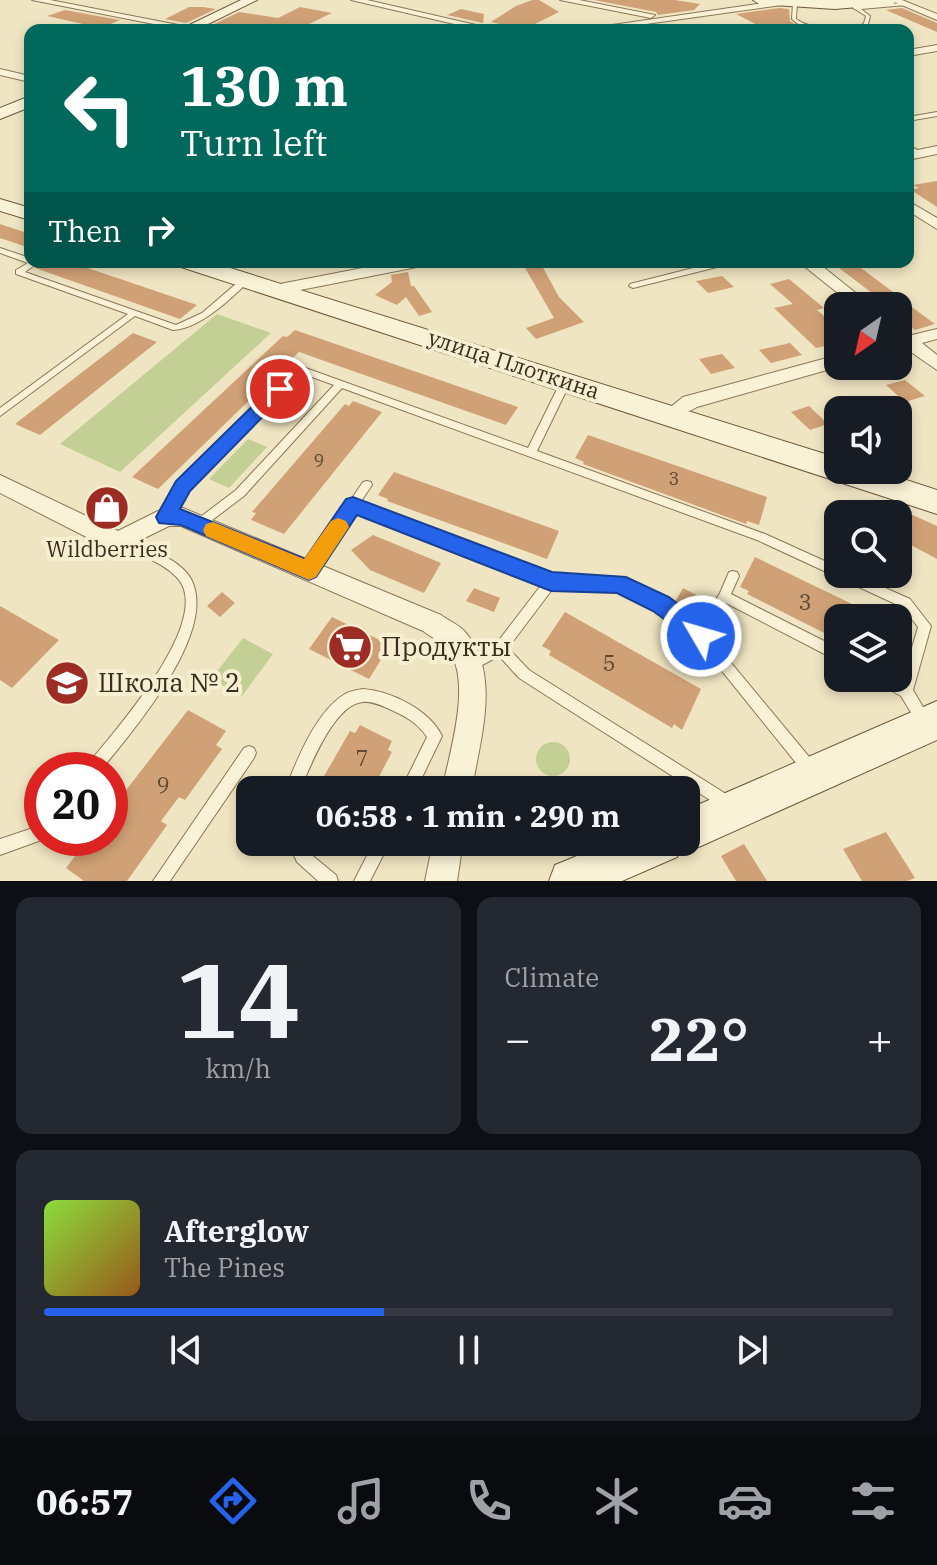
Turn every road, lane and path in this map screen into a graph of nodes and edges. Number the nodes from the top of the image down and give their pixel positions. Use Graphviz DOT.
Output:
graph roads {
  1 [pos="36,0"];
  2 [pos="251,0"];
  3 [pos="355,0"];
  4 [pos="564,0"];
  5 [pos="897,1"];
  6 [pos="788,3"];
  7 [pos="761,5"];
  8 [pos="854,7"];
  9 [pos="937,17"];
  10 [pos="670,19"];
  11 [pos="164,24"];
  12 [pos="201,24"];
  13 [pos="465,24"];
  14 [pos="630,24"];
  15 [pos="802,24"];
  16 [pos="864,24"];
  17 [pos="937,48"];
  18 [pos="914,52"];
  19 [pos="0,72"];
  20 [pos="24,78"];
  21 [pos="24,104"];
  22 [pos="0,114"];
  23 [pos="937,114"];
  24 [pos="914,118"];
  25 [pos="937,150"];
  26 [pos="914,155"];
  27 [pos="0,205"];
  28 [pos="914,209"];
  29 [pos="24,212"];
  30 [pos="937,225"];
  31 [pos="0,250"];
  32 [pos="24,259"];
  33 [pos="25,268"];
  34 [pos="209,268"];
  35 [pos="387,268"];
  36 [pos="703,268"];
  37 [pos="815,268"];
  38 [pos="247,279"];
  39 [pos="633,286"];
  40 [pos="280,289"];
  41 [pos="846,292"];
  42 [pos="134,313"];
  43 [pos="937,334"];
  44 [pos="912,338"];
  45 [pos="912,347"];
  46 [pos="937,364"];
  47 [pos="824,365"];
  48 [pos="566,381"];
  49 [pos="340,384"];
  50 [pos="0,413"];
  51 [pos="672,414"];
  52 [pos="531,453"];
  53 [pos="824,464"];
  54 [pos="0,483"];
  55 [pos="884,484"];
  56 [pos="367,485"];
  57 [pos="937,502"];
  58 [pos="353,505"];
  59 [pos="166,517"];
  60 [pos="199,524"];
  61 [pos="118,542"];
  62 [pos="824,566"];
  63 [pos="309,571"];
  64 [pos="733,576"];
  65 [pos="551,582"];
  66 [pos="873,588"];
  67 [pos="724,596"];
  68 [pos="907,604"];
  69 [pos="912,610"];
  70 [pos="701,636"];
  71 [pos="500,648"];
  72 [pos="824,648"];
  73 [pos="471,665"];
  74 [pos="912,670"];
  75 [pos="907,692"];
  76 [pos="932,722"];
  77 [pos="106,752"];
  78 [pos="249,753"];
  79 [pos="814,775"];
  80 [pos="299,776"];
  81 [pos="415,776"];
  82 [pos="459,776"];
  83 [pos="737,809"];
  84 [pos="700,825"];
  85 [pos="24,839"];
  86 [pos="0,847"];
  87 [pos="302,856"];
  88 [pos="375,856"];
  89 [pos="445,856"];
  90 [pos="629,856"];
  91 [pos="161,881"];
  92 [pos="330,881"];
  93 [pos="362,881"];
  94 [pos="441,881"];
  95 [pos="571,881"];
  1 -- 11 [label="street"];
  2 -- 12 [label="street"];
  3 -- 13 [label="street"];
  4 -- 10 [label="street"];
  5 -- 8 [label="street"];
  5 -- 9 [label="street"];
  6 -- 7 [label="street"];
  6 -- 8 [label="street"];
  6 -- 15 [label="lane"];
  7 -- 10 [label="street"];
  8 -- 16 [label="lane"];
  10 -- 14 [label="street"];
  17 -- 18 [label="street"];
  19 -- 20 [label="street"];
  21 -- 22 [label="street"];
  23 -- 24 [label="lane"];
  25 -- 26 [label="street"];
  27 -- 29 [label="street"];
  28 -- 30 [label="street"];
  31 -- 32 [label="lane"];
  33 -- 42 [label="lane"];
  34 -- 38 [label="street, улица Плоткина"];
  35 -- 40 [label="street"];
  36 -- 39 [label="lane"];
  37 -- 41 [label="street"];
  38 -- 40 [label="street, улица Плоткина"];
  38 -- 42 [label="lane"];
  40 -- 48 [label="street, улица Плоткина"];
  42 -- 50 [label="lane"];
  43 -- 44 [label="street"];
  45 -- 46 [label="street"];
  47 -- 51 [label="street"];
  48 -- 51 [label="street, улица Плоткина"];
  48 -- 52 [label="lane"];
  49 -- 52 [label="lane"];
  49 -- 59 [label="lane"];
  49 -- 60 [label="lane"];
  51 -- 53 [label="street, улица Плоткина"];
  52 -- 62 [label="lane"];
  54 -- 61 [label="street"];
  55 -- 57 [label="street, улица Плоткина"];
  56 -- 58 [label="lane"];
  58 -- 63 [label="lane"];
  58 -- 65 [label="lane"];
  59 -- 60 [label="street"];
  59 -- 61 [label="street"];
  60 -- 63 [label="street"];
  61 -- 77 [label="lane"];
  63 -- 73 [label="street"];
  64 -- 67 [label="lane"];
  65 -- 70 [label="lane"];
  65 -- 71 [label="lane"];
  66 -- 68 [label="lane"];
  67 -- 70 [label="lane"];
  67 -- 72 [label="lane"];
  69 -- 74 [label="lane"];
  70 -- 79 [label="lane"];
  71 -- 73 [label="lane"];
  71 -- 83 [label="lane"];
  73 -- 82 [label="street"];
  75 -- 76 [label="lane"];
  76 -- 79 [label="street"];
  78 -- 91 [label="lane"];
  79 -- 83 [label="street"];
  80 -- 81 [label="lane"];
  83 -- 84 [label="street"];
  85 -- 86 [label="lane"];
  87 -- 92 [label="lane"];
  88 -- 93 [label="lane"];
  89 -- 94 [label="street"];
  90 -- 95 [label="street"];
}
